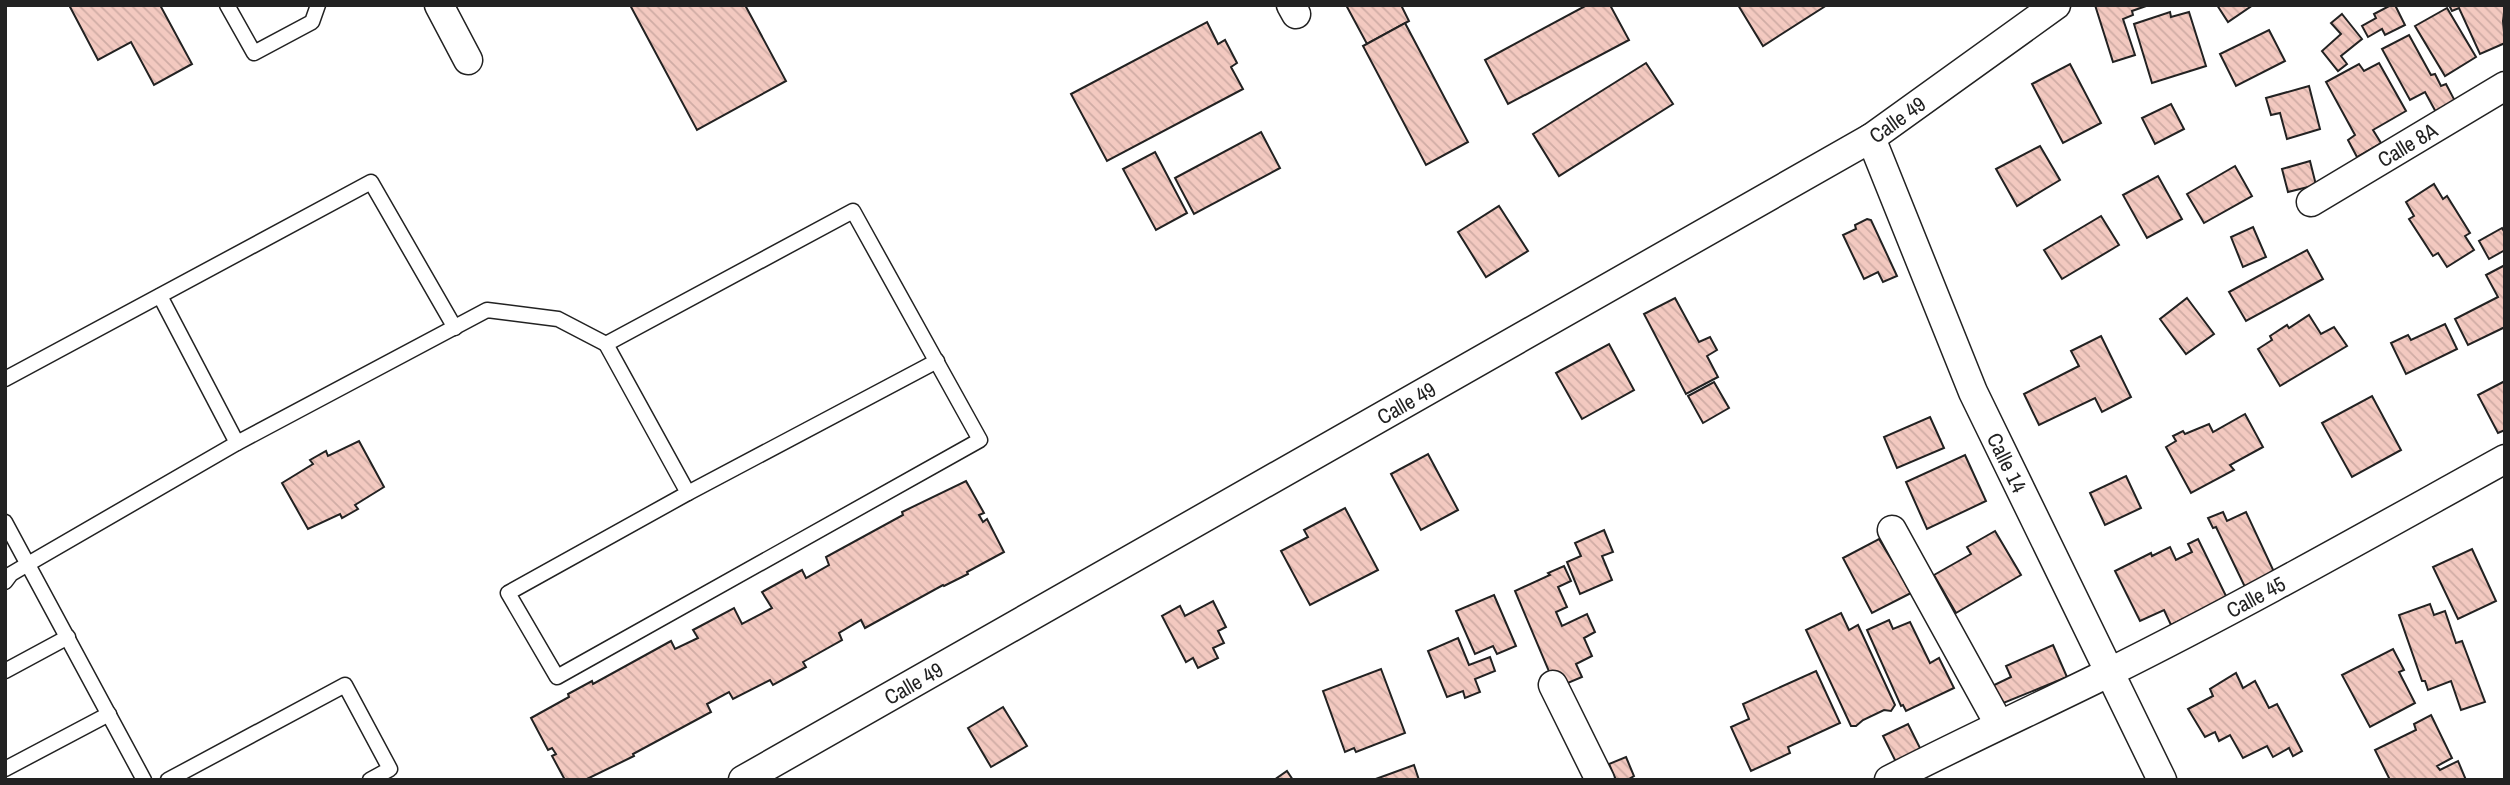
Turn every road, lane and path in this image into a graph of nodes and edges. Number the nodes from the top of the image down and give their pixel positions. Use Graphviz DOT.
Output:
graph roads {
  1 [pos="228,5"];
  2 [pos="318,5"];
  3 [pos="439,5"];
  4 [pos="2056,5"];
  5 [pos="468,60"];
  6 [pos="2505,86"];
  7 [pos="1871,138"];
  8 [pos="2311,202"];
  9 [pos="160,296"];
  10 [pos="455,328"];
  11 [pos="606,344"];
  12 [pos="937,361"];
  13 [pos="5,379"];
  14 [pos="237,443"];
  15 [pos="2505,460"];
  16 [pos="688,493"];
  17 [pos="5,523"];
  18 [pos="1892,530"];
  19 [pos="28,564"];
  20 [pos="7,577"];
  21 [pos="68,637"];
  22 [pos="5,671"];
  23 [pos="2108,673"];
  24 [pos="1552,685"];
  25 [pos="109,714"];
  26 [pos="1999,724"];
  27 [pos="5,769"];
  28 [pos="144,780"];
  29 [pos="168,780"];
  30 [pos="370,780"];
  31 [pos="743,780"];
  32 [pos="1600,780"];
  33 [pos="1889,780"];
  34 [pos="2162,780"];
  1 -- 2 [label="lane"];
  3 -- 5 [label="street"];
  4 -- 7 [label="street, Calle 49"];
  6 -- 8 [label="street, Calle 8A"];
  7 -- 23 [label="street, Calle 14"];
  7 -- 31 [label="street, Calle 49"];
  9 -- 10 [label="lane"];
  9 -- 13 [label="lane"];
  9 -- 14 [label="lane"];
  10 -- 11 [label="lane"];
  10 -- 14 [label="lane"];
  11 -- 12 [label="lane"];
  11 -- 16 [label="lane"];
  12 -- 16 [label="lane"];
  12 -- 16 [label="lane"];
  14 -- 19 [label="lane"];
  15 -- 23 [label="street, Calle 45"];
  17 -- 19 [label="lane"];
  18 -- 26 [label="street"];
  19 -- 20 [label="lane"];
  19 -- 21 [label="lane"];
  21 -- 22 [label="lane"];
  21 -- 25 [label="lane"];
  23 -- 26 [label="street, Calle 45"];
  23 -- 34 [label="street, Calle 14"];
  24 -- 32 [label="street"];
  25 -- 27 [label="lane"];
  25 -- 28 [label="lane"];
  26 -- 33 [label="street, Calle 45"];
  29 -- 30 [label="lane"];
}
